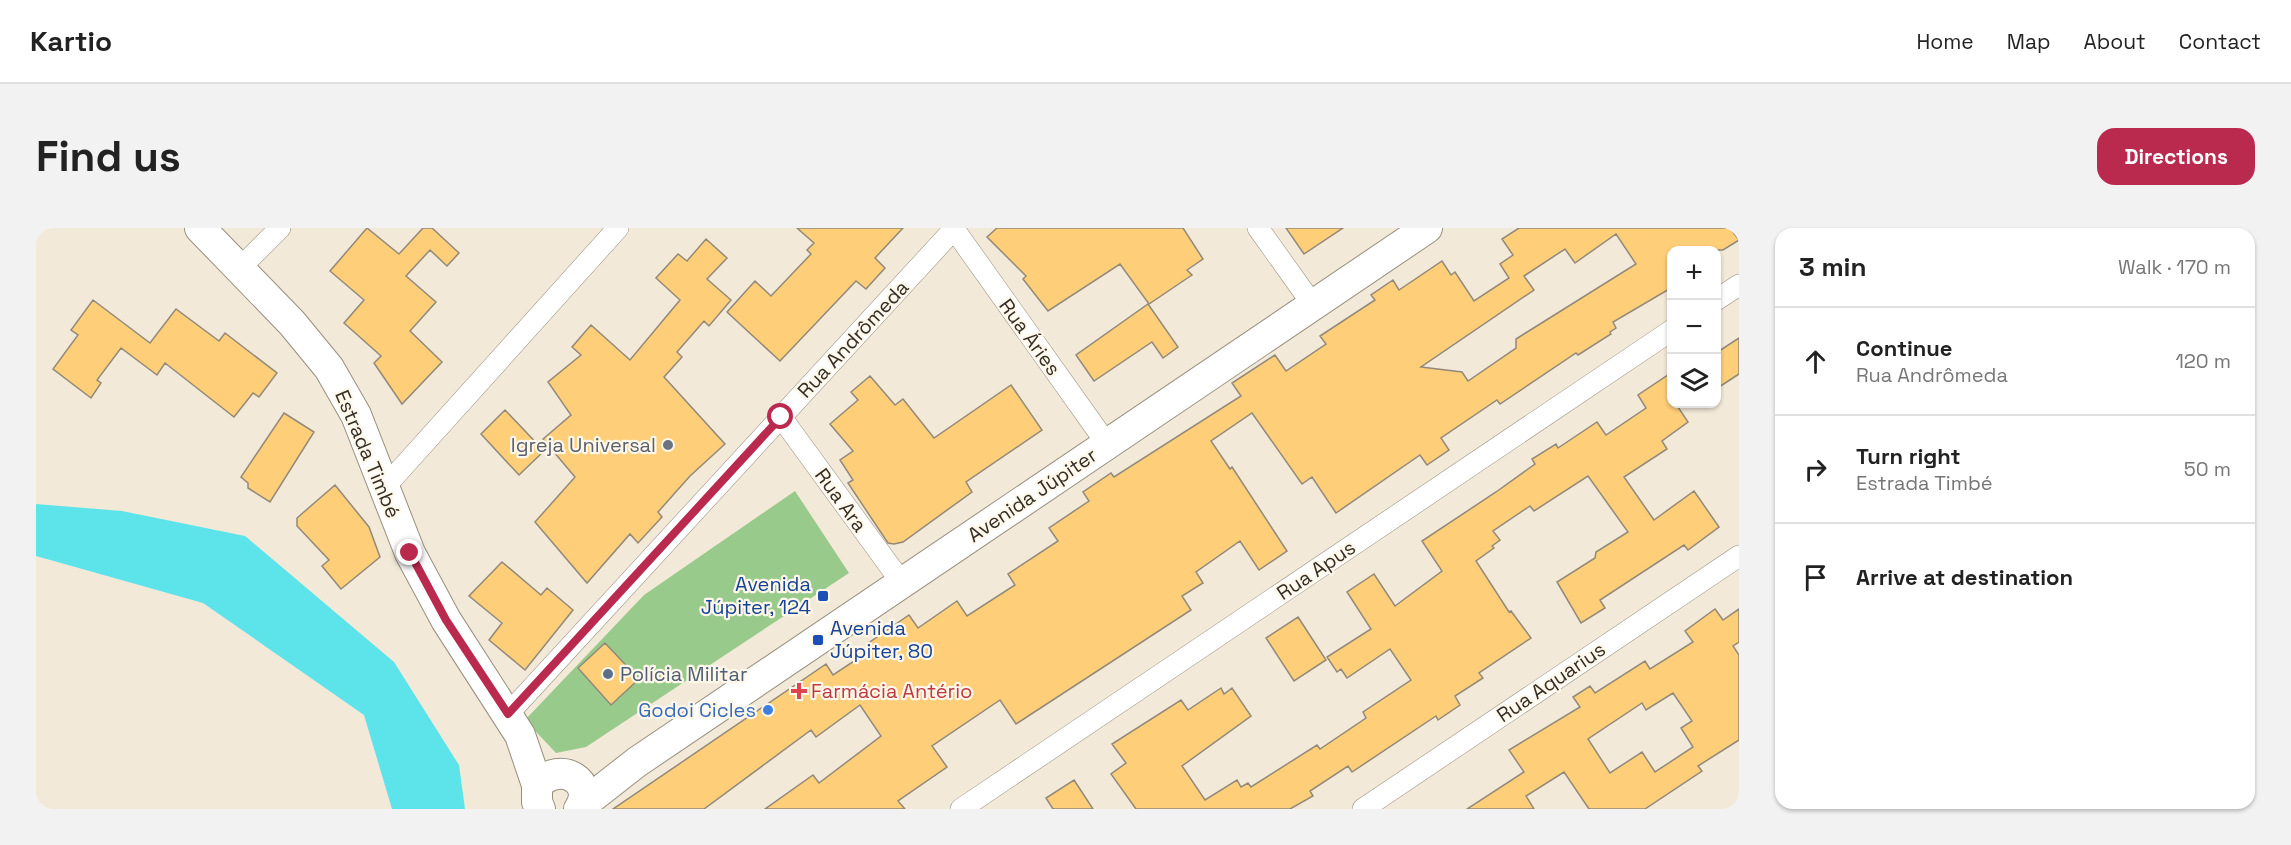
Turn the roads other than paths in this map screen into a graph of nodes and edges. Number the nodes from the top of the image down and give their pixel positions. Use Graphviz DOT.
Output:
graph roads {
  1 [pos="200,228"];
  2 [pos="280,228"];
  3 [pos="618,228"];
  4 [pos="1258,228"];
  5 [pos="1427,228"];
  6 [pos="954,229"];
  7 [pos="240,268"];
  8 [pos="1739,285"];
  9 [pos="1721,297"];
  10 [pos="1313,305"];
  11 [pos="1667,333"];
  12 [pos="781,417"];
  13 [pos="1107,444"];
  14 [pos="383,489"];
  15 [pos="1739,556"];
  16 [pos="902,583"];
  17 [pos="514,725"];
  18 [pos="637,762"];
  19 [pos="545,792"];
  20 [pos="580,807"];
  21 [pos="961,809"];
  22 [pos="1363,809"];
  1 -- 7 [label="main road, Estrada Timbé"];
  2 -- 7 [label="street"];
  3 -- 14 [label="street"];
  4 -- 10 [label="street"];
  5 -- 10 [label="main road, Avenida Júpiter"];
  6 -- 12 [label="street, Rua Andrômeda"];
  6 -- 13 [label="street, Rua Áries"];
  7 -- 14 [label="main road, Estrada Timbé"];
  8 -- 9 [label="street"];
  10 -- 13 [label="main road, Avenida Júpiter"];
  11 -- 21 [label="street, Rua Apus"];
  12 -- 16 [label="street, Rua Ara"];
  12 -- 17 [label="street, Rua Andrômeda"];
  13 -- 16 [label="main road, Avenida Júpiter"];
  14 -- 17 [label="main road, Estrada Timbé"];
  15 -- 22 [label="street, Rua Aquarius"];
  16 -- 18 [label="main road, Avenida Júpiter"];
  17 -- 19 [label="main road, Estrada Timbé"];
  18 -- 19 [label="main road, Avenida Júpiter"];
  18 -- 20 [label="main road, Avenida Júpiter"];
  19 -- 20 [label="main road, Estrada Timbé"];
}
